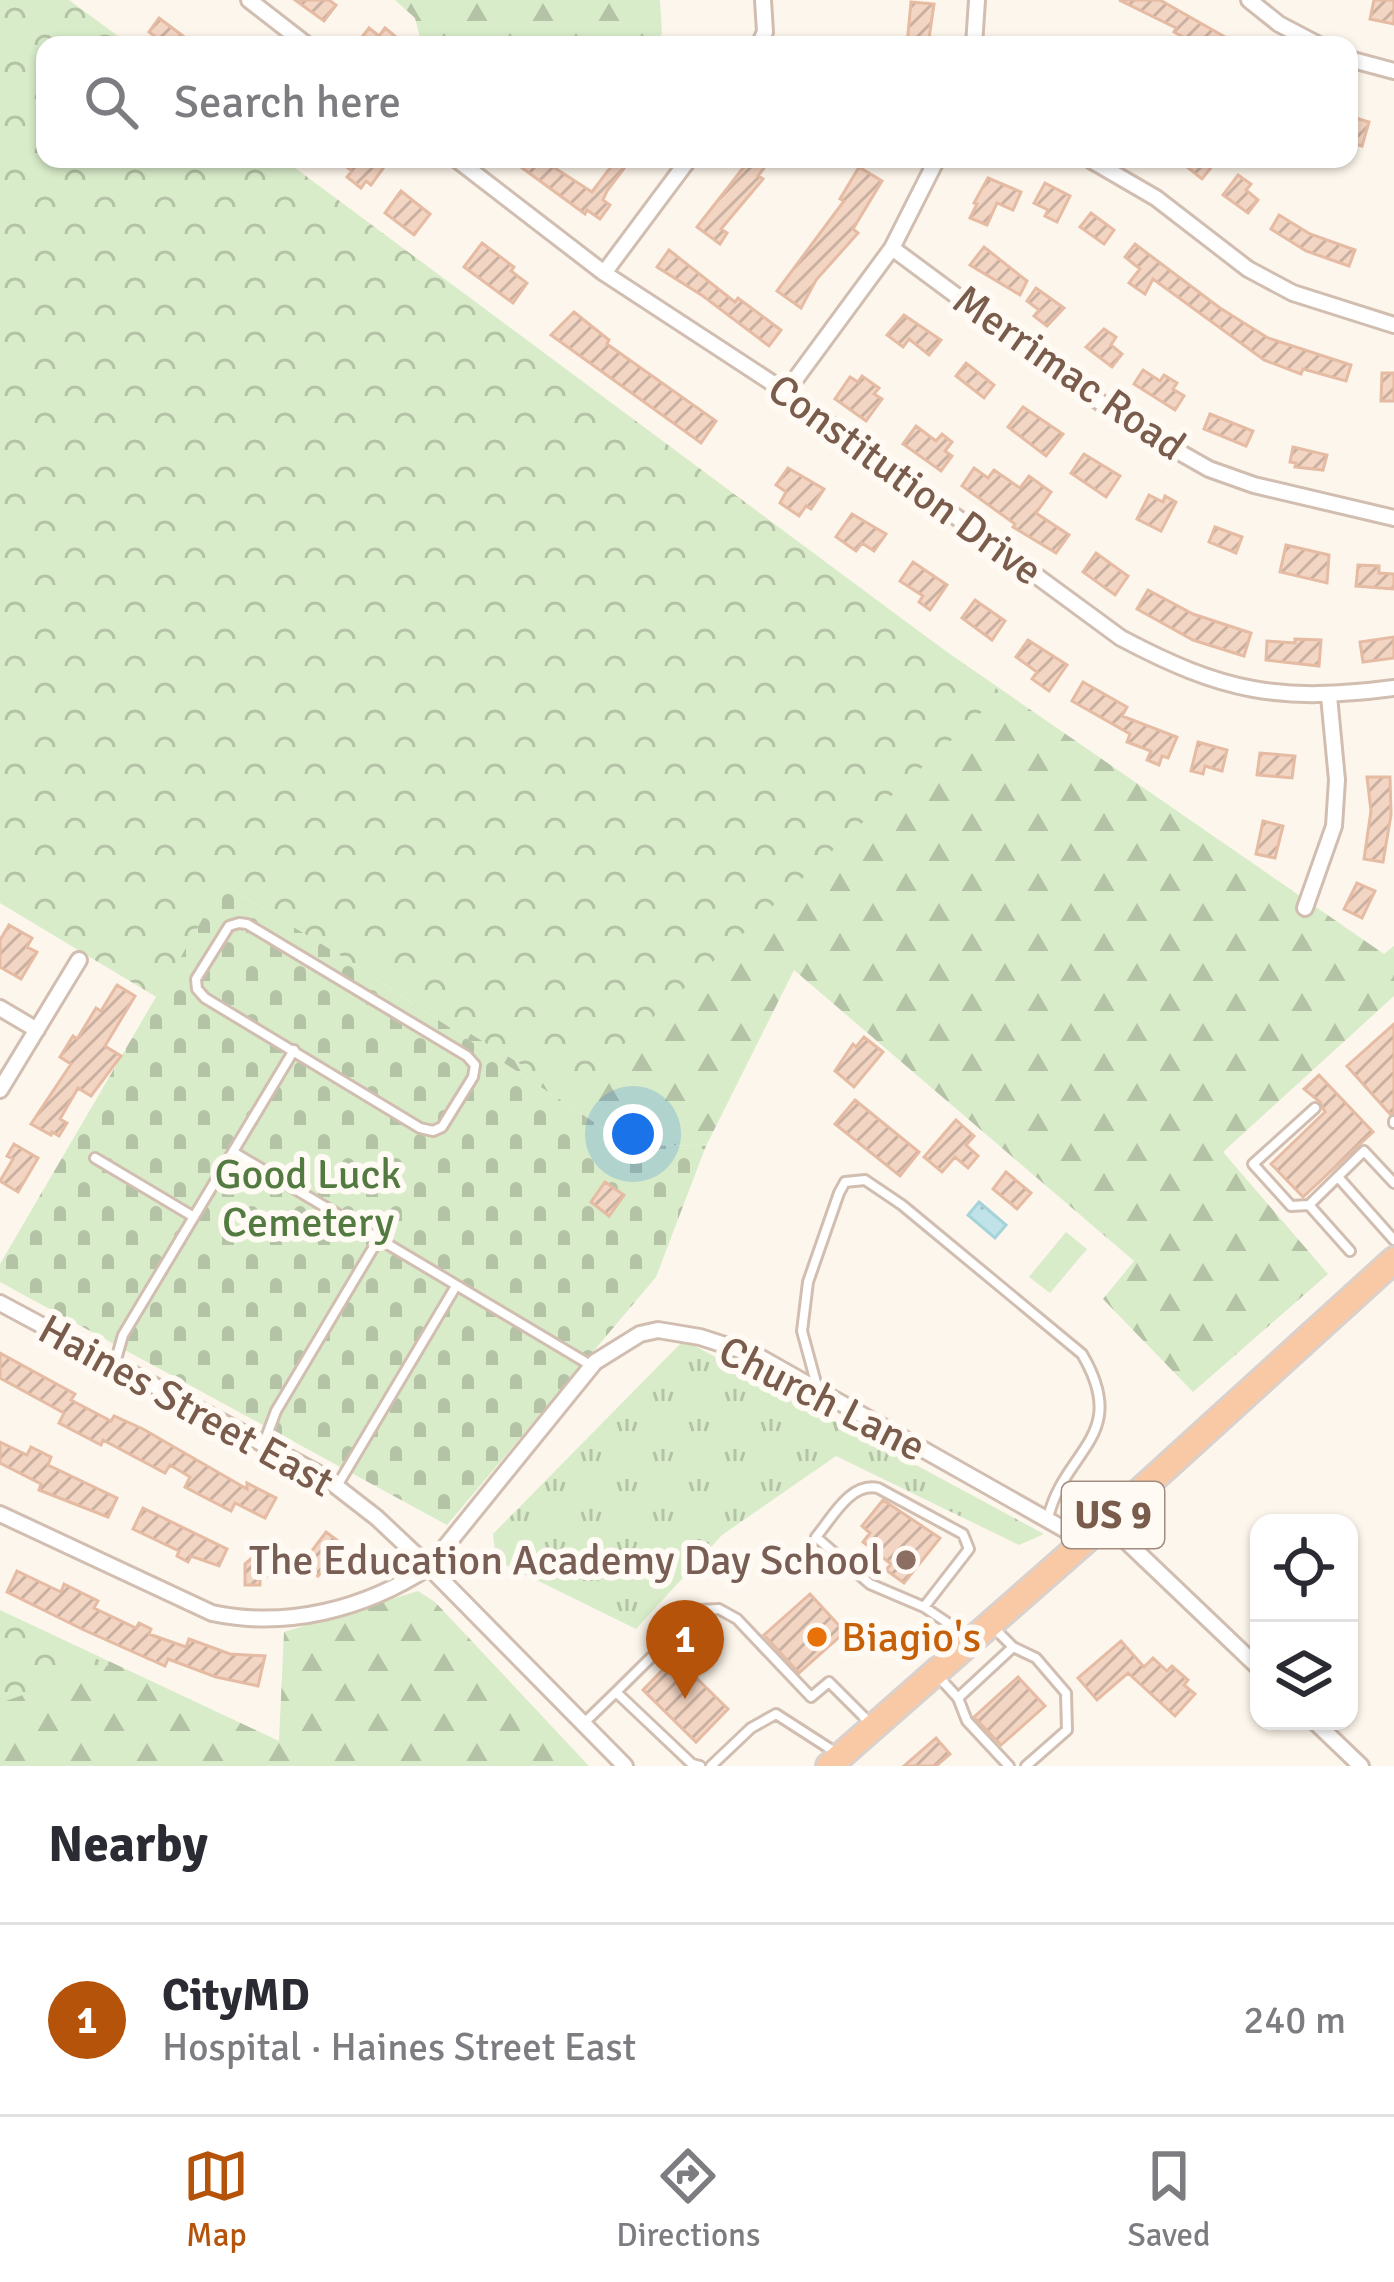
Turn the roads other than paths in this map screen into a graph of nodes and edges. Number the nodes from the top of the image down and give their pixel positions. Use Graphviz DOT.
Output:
graph roads {
  1 [pos="249,0"];
  2 [pos="763,0"];
  3 [pos="977,0"];
  4 [pos="1249,0"];
  5 [pos="295,36"];
  6 [pos="763,36"];
  7 [pos="975,36"];
  8 [pos="1301,36"];
  9 [pos="1358,61"];
  10 [pos="1394,71"];
  11 [pos="468,168"];
  12 [pos="682,168"];
  13 [pos="932,168"];
  14 [pos="1104,168"];
  15 [pos="892,248"];
  16 [pos="604,273"];
  17 [pos="1394,325"];
  18 [pos="786,392"];
  19 [pos="1394,518"];
  20 [pos="1394,688"];
  21 [pos="1329,696"];
  22 [pos="1304,908"];
  23 [pos="79,960"];
  24 [pos="0,1008"];
  25 [pos="37,1030"];
  26 [pos="294,1050"];
  27 [pos="0,1090"];
  28 [pos="1315,1108"];
  29 [pos="232,1152"];
  30 [pos="95,1158"];
  31 [pos="1338,1177"];
  32 [pos="1394,1184"];
  33 [pos="1309,1205"];
  34 [pos="194,1217"];
  35 [pos="379,1238"];
  36 [pos="1350,1252"];
  37 [pos="1393,1259"];
  38 [pos="456,1286"];
  39 [pos="0,1304"];
  40 [pos="115,1364"];
  41 [pos="592,1366"];
  42 [pos="818,1390"];
  43 [pos="264,1443"];
  44 [pos="336,1487"];
  45 [pos="0,1514"];
  46 [pos="1047,1520"];
  47 [pos="1106,1522"];
  48 [pos="1085,1541"];
  49 [pos="429,1567"];
  50 [pos="924,1606"];
  51 [pos="983,1633"];
  52 [pos="1013,1647"];
  53 [pos="1250,1659"];
  54 [pos="936,1674"];
  55 [pos="616,1692"];
  56 [pos="958,1699"];
  57 [pos="583,1724"];
  58 [pos="876,1729"];
  59 [pos="1323,1730"];
  60 [pos="835,1761"];
  61 [pos="625,1766"];
  62 [pos="700,1766"];
  63 [pos="711,1766"];
  64 [pos="1009,1766"];
  65 [pos="1026,1766"];
  66 [pos="1361,1766"];
  1 -- 5 [label="street"];
  2 -- 6 [label="street"];
  3 -- 7 [label="street"];
  4 -- 8 [label="street"];
  9 -- 10 [label="street"];
  11 -- 16 [label="street, Constitution Drive"];
  12 -- 16 [label="street"];
  13 -- 15 [label="street"];
  14 -- 17 [label="street"];
  15 -- 18 [label="street"];
  15 -- 19 [label="street, Merrimac Road"];
  16 -- 18 [label="street, Constitution Drive"];
  18 -- 21 [label="street, Constitution Drive"];
  20 -- 21 [label="street, Constitution Drive"];
  21 -- 22 [label="street"];
  23 -- 25 [label="street"];
  24 -- 25 [label="street"];
  25 -- 27 [label="street"];
  26 -- 26 [label="lane"];
  26 -- 29 [label="lane"];
  28 -- 33 [label="lane"];
  29 -- 34 [label="lane"];
  29 -- 35 [label="lane"];
  30 -- 34 [label="lane"];
  31 -- 32 [label="lane"];
  31 -- 33 [label="lane"];
  31 -- 37 [label="lane"];
  33 -- 36 [label="lane"];
  34 -- 40 [label="lane"];
  35 -- 38 [label="lane"];
  35 -- 43 [label="lane"];
  37 -- 47 [label="highway, US 9"];
  38 -- 41 [label="lane"];
  38 -- 44 [label="lane"];
  39 -- 40 [label="street, Haines Street East"];
  40 -- 43 [label="street, Haines Street East"];
  41 -- 42 [label="street, Church Lane"];
  41 -- 49 [label="street, Church Lane"];
  42 -- 46 [label="street, Church Lane"];
  42 -- 46 [label="lane"];
  43 -- 44 [label="street, Haines Street East"];
  44 -- 49 [label="street, Haines Street East"];
  45 -- 49 [label="street"];
  46 -- 48 [label="street, Church Lane"];
  47 -- 48 [label="highway, US 9"];
  47 -- 53 [label="street"];
  48 -- 51 [label="highway, US 9"];
  49 -- 57 [label="street, Haines Street East"];
  50 -- 50 [label="lane"];
  50 -- 51 [label="lane"];
  51 -- 52 [label="lane"];
  51 -- 54 [label="highway, US 9"];
  52 -- 56 [label="lane"];
  52 -- 65 [label="lane"];
  54 -- 56 [label="lane"];
  54 -- 58 [label="highway, US 9"];
  55 -- 57 [label="lane"];
  55 -- 58 [label="lane"];
  55 -- 62 [label="lane"];
  56 -- 64 [label="lane"];
  57 -- 61 [label="street, Haines Street East"];
  58 -- 60 [label="highway, US 9"];
  59 -- 66 [label="street"];
  60 -- 63 [label="lane"];
}
